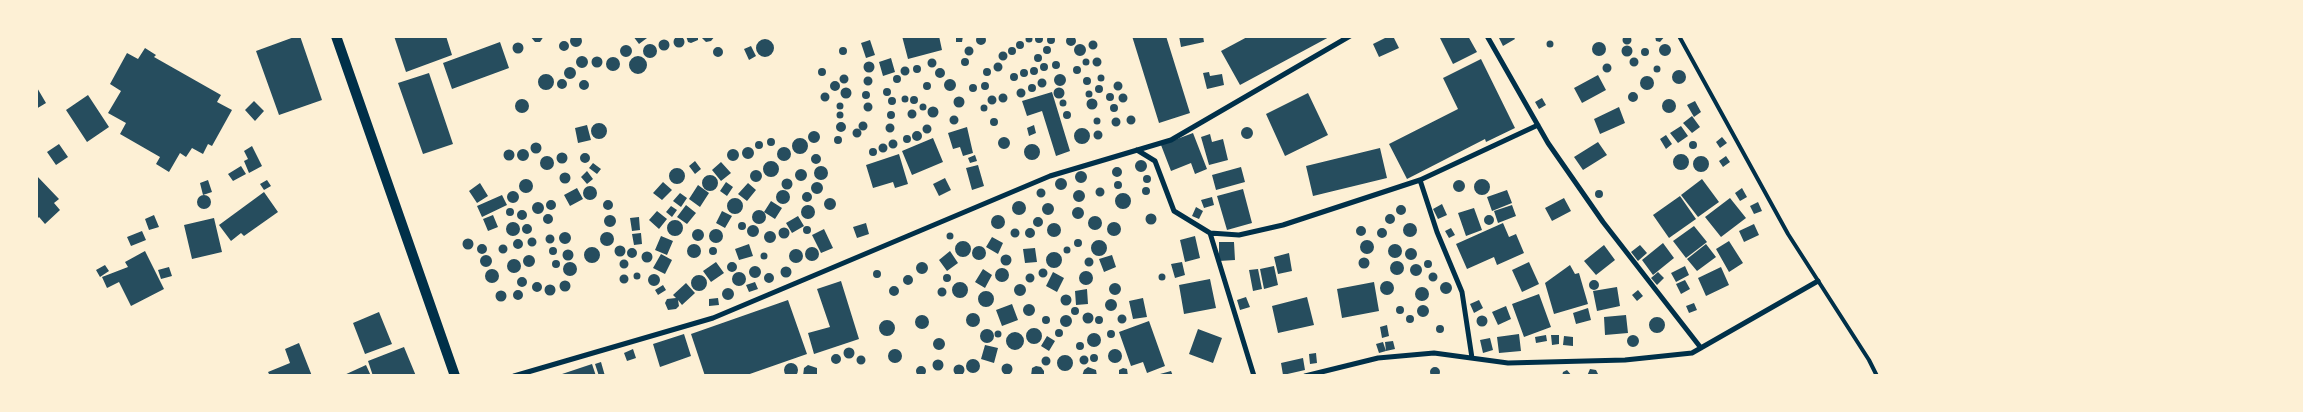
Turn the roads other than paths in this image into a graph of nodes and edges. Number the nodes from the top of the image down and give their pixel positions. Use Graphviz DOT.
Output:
graph roads {
  1 [pos="336,36"];
  2 [pos="1350,36"];
  3 [pos="1487,36"];
  4 [pos="1679,36"];
  5 [pos="1538,125"];
  6 [pos="1138,150"];
  7 [pos="1420,180"];
  8 [pos="1210,233"];
  9 [pos="1818,281"];
  10 [pos="1701,348"];
  11 [pos="1472,358"];
  12 [pos="455,376"];
  13 [pos="514,376"];
  14 [pos="1254,376"];
  15 [pos="1305,376"];
  16 [pos="1877,376"];
  1 -- 12 [label="main road"];
  2 -- 6 [label="street"];
  3 -- 5 [label="street"];
  4 -- 9 [label="lane"];
  5 -- 7 [label="street"];
  5 -- 10 [label="street"];
  6 -- 8 [label="street"];
  6 -- 13 [label="street"];
  7 -- 8 [label="street"];
  7 -- 11 [label="street"];
  8 -- 14 [label="street"];
  9 -- 10 [label="street"];
  9 -- 16 [label="lane"];
  10 -- 11 [label="street"];
  11 -- 15 [label="street"];
}
